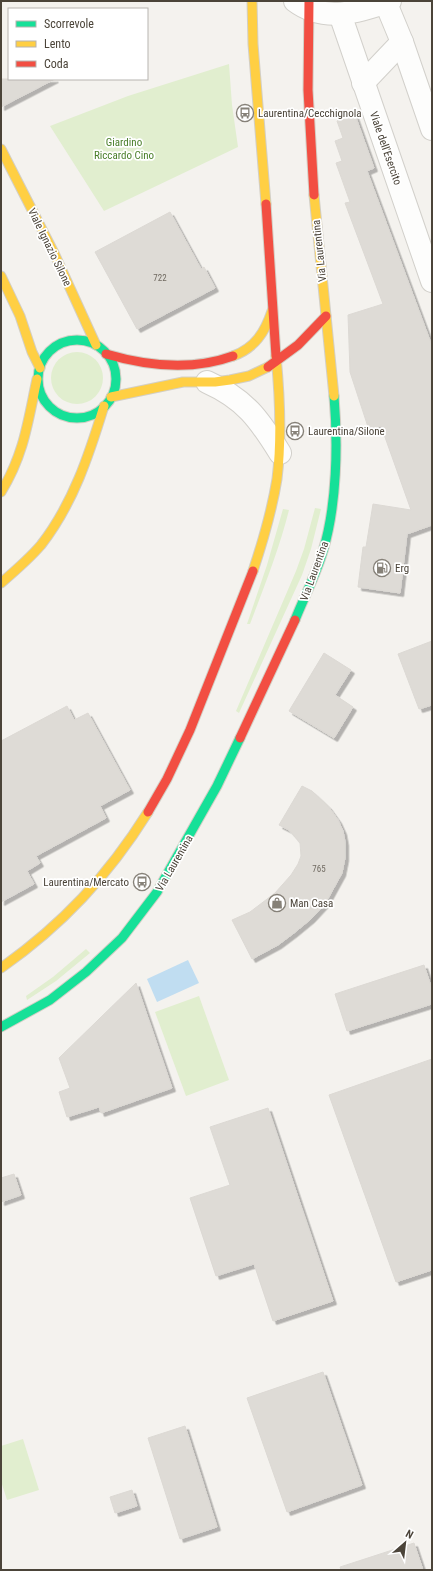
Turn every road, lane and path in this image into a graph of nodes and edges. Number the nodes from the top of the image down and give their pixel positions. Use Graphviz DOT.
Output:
graph roads {
  1 [pos="252,1"];
  2 [pos="387,2"];
  3 [pos="304,4"];
  4 [pos="340,14"];
  5 [pos="402,42"];
  6 [pos="363,83"];
  7 [pos="432,129"];
  8 [pos="1,149"];
  9 [pos="1,276"];
  10 [pos="432,281"];
  11 [pos="274,308"];
  12 [pos="326,316"];
  13 [pos="96,345"];
  14 [pos="106,354"];
  15 [pos="277,361"];
  16 [pos="39,371"];
  17 [pos="207,382"];
  18 [pos="111,397"];
  19 [pos="104,406"];
  20 [pos="280,453"];
  21 [pos="1,492"];
  22 [pos="1,583"];
  23 [pos="1,968"];
  24 [pos="1,1027"];
  1 -- 11 [label="main road"];
  2 -- 4 [label="street"];
  2 -- 5 [label="street"];
  3 -- 4 [label="street"];
  3 -- 12 [label="main road, Via Laurentina"];
  4 -- 6 [label="street, Viale dell'Esercito"];
  5 -- 6 [label="street"];
  5 -- 7 [label="street"];
  6 -- 10 [label="street, Viale dell'Esercito"];
  8 -- 13 [label="main road, Viale Ignazio Silone"];
  9 -- 16 [label="main road"];
  11 -- 14 [label="main road"];
  11 -- 15 [label="main road"];
  12 -- 15 [label="main road"];
  12 -- 24 [label="main road, Via Laurentina"];
  13 -- 14 [label="main road"];
  13 -- 16 [label="main road"];
  14 -- 18 [label="main road"];
  15 -- 17 [label="main road"];
  15 -- 20 [label="main road"];
  16 -- 19 [label="main road"];
  16 -- 21 [label="main road"];
  17 -- 18 [label="main road"];
  17 -- 20 [label="street"];
  18 -- 19 [label="main road"];
  19 -- 22 [label="main road"];
  20 -- 23 [label="main road"];
}
